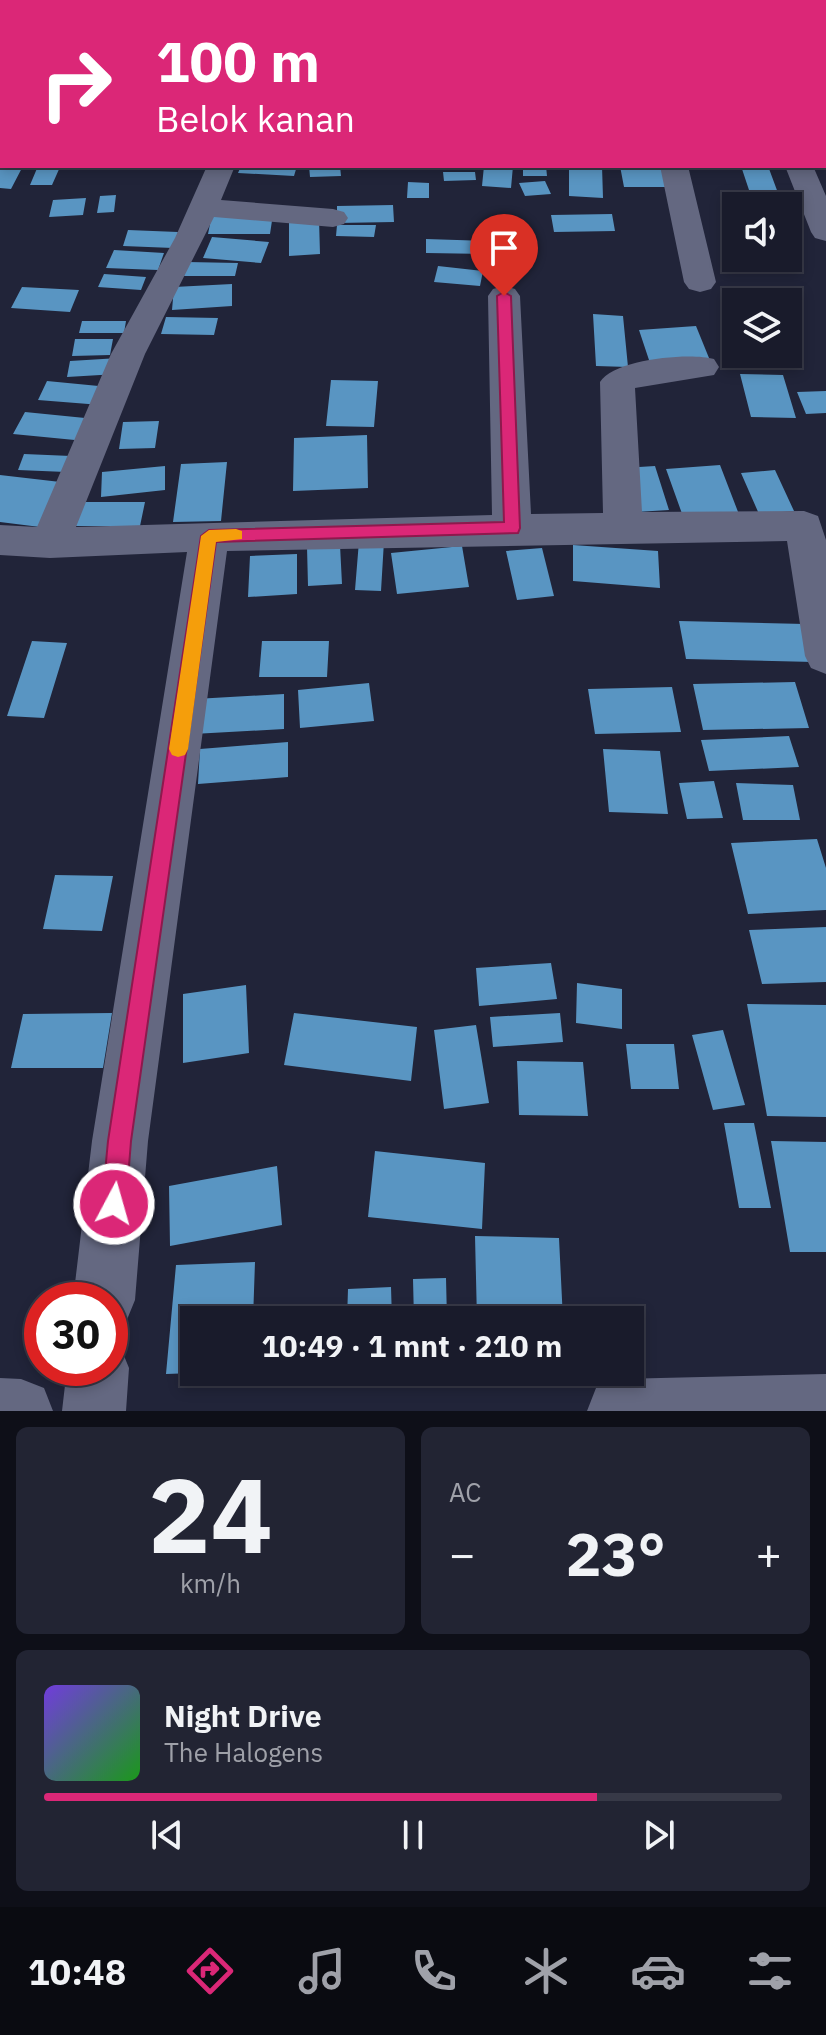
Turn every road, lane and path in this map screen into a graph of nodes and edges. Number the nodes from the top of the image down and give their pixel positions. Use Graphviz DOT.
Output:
graph roads {
  1 [pos="220,168"];
  2 [pos="674,168"];
  3 [pos="800,168"];
  4 [pos="203,207"];
  5 [pos="333,218"];
  6 [pos="826,232"];
  7 [pos="700,282"];
  8 [pos="504,296"];
  9 [pos="702,367"];
  10 [pos="623,526"];
  11 [pos="815,526"];
  12 [pos="512,528"];
  13 [pos="209,536"];
  14 [pos="0,540"];
  15 [pos="50,543"];
  16 [pos="826,656"];
  17 [pos="106,1282"];
  18 [pos="96,1386"];
  19 [pos="826,1406"];
  20 [pos="0,1410"];
  21 [pos="21,1411"];
  22 [pos="94,1411"];
  23 [pos="619,1411"];
  1 -- 4 [label="street"];
  2 -- 7 [label="street"];
  3 -- 6 [label="street"];
  4 -- 5 [label="street"];
  4 -- 15 [label="street"];
  8 -- 12 [label="street"];
  9 -- 10 [label="street"];
  10 -- 11 [label="street"];
  10 -- 12 [label="street"];
  11 -- 16 [label="street"];
  12 -- 13 [label="street"];
  13 -- 15 [label="street"];
  13 -- 17 [label="street"];
  14 -- 15 [label="street"];
  18 -- 22 [label="street"];
  19 -- 23 [label="street"];
  20 -- 21 [label="street"];
}
